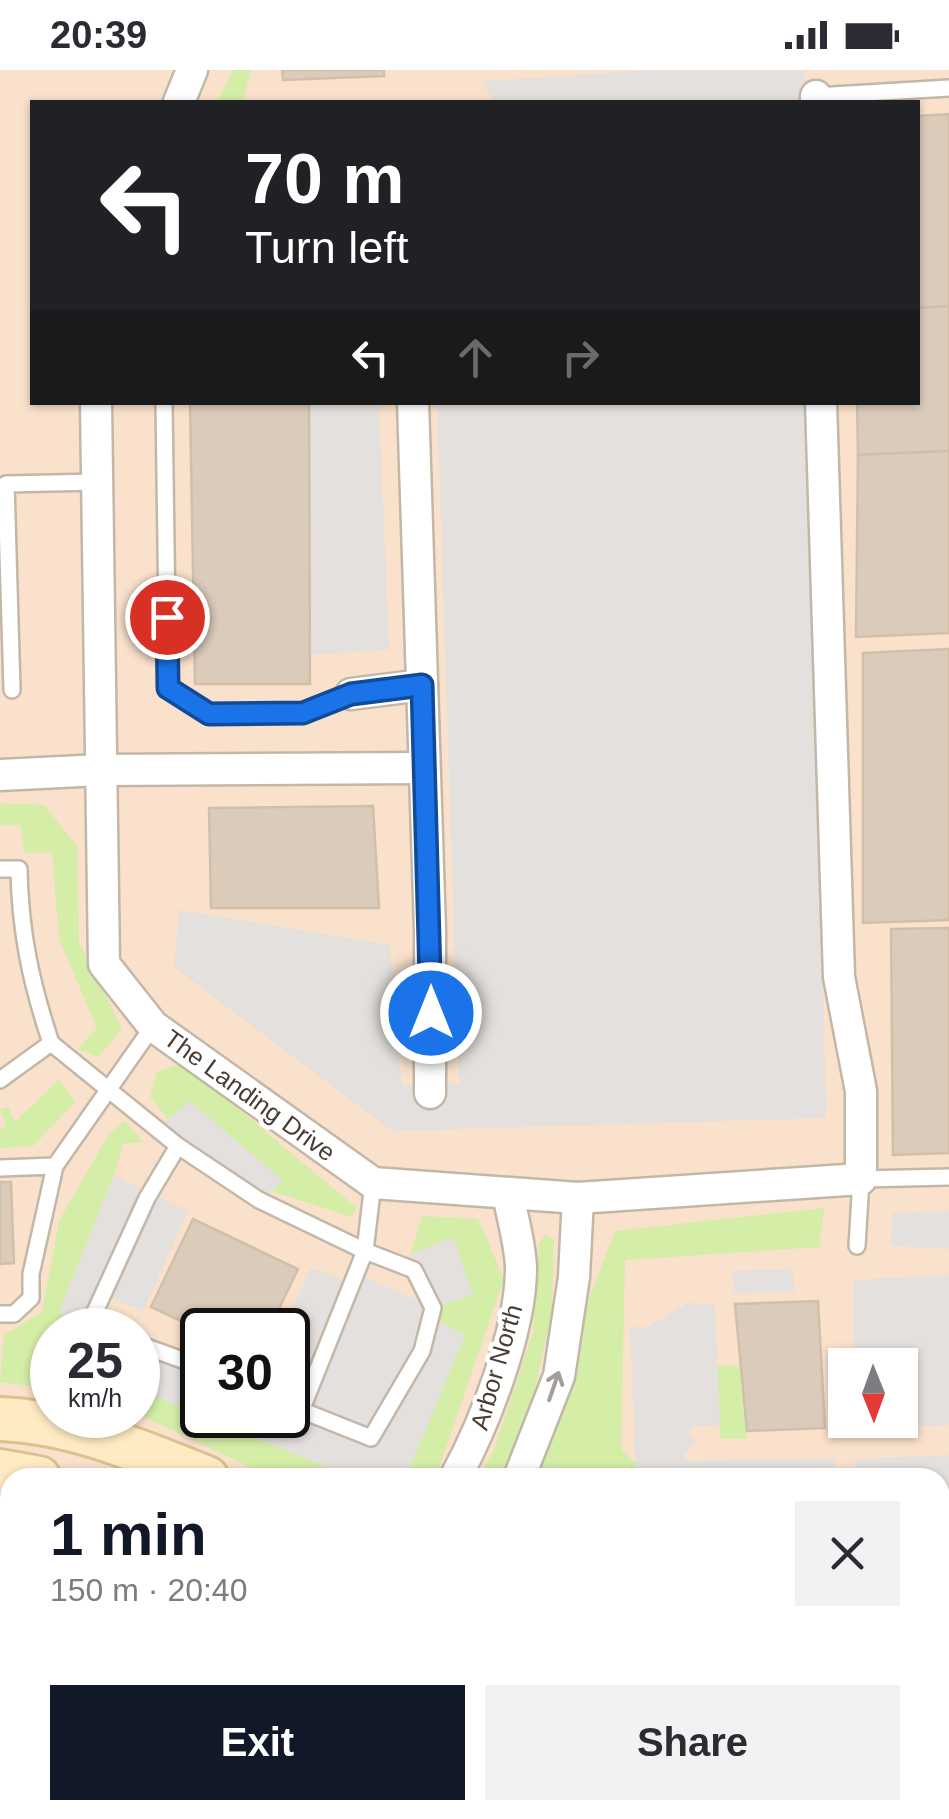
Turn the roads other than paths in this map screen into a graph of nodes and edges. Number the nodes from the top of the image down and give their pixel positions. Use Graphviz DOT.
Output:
graph roads {
  1 [pos="192,70"];
  2 [pos="949,88"];
  3 [pos="816,99"];
  4 [pos="180,100"];
  5 [pos="96,405"];
  6 [pos="164,405"];
  7 [pos="413,405"];
  8 [pos="821,405"];
  9 [pos="97,482"];
  10 [pos="422,685"];
  11 [pos="12,690"];
  12 [pos="351,694"];
  13 [pos="424,768"];
  14 [pos="101,770"];
  15 [pos="0,776"];
  16 [pos="0,869"];
  17 [pos="153,1026"];
  18 [pos="51,1043"];
  19 [pos="0,1080"];
  20 [pos="106,1088"];
  21 [pos="430,1093"];
  22 [pos="178,1146"];
  23 [pos="55,1166"];
  24 [pos="0,1168"];
  25 [pos="949,1177"];
  26 [pos="861,1180"];
  27 [pos="374,1184"];
  28 [pos="508,1193"];
  29 [pos="578,1198"];
  30 [pos="857,1246"];
  31 [pos="365,1251"];
  32 [pos="97,1308"];
  33 [pos="0,1314"];
  34 [pos="310,1373"];
  35 [pos="310,1414"];
  36 [pos="0,1419"];
  37 [pos="181,1468"];
  38 [pos="461,1468"];
  39 [pos="523,1468"];
  1 -- 4 [label="street"];
  2 -- 3 [label="lane"];
  5 -- 9 [label="street, The Landing Drive"];
  6 -- 12 [label="lane"];
  7 -- 10 [label="street"];
  8 -- 26 [label="street"];
  9 -- 11 [label="lane"];
  9 -- 14 [label="street, The Landing Drive"];
  10 -- 12 [label="street"];
  10 -- 13 [label="street"];
  13 -- 14 [label="street"];
  13 -- 21 [label="street"];
  14 -- 15 [label="street"];
  14 -- 17 [label="street, The Landing Drive"];
  16 -- 18 [label="lane"];
  17 -- 20 [label="lane"];
  17 -- 27 [label="street, The Landing Drive"];
  18 -- 19 [label="lane"];
  18 -- 20 [label="lane"];
  20 -- 22 [label="lane"];
  20 -- 23 [label="lane"];
  22 -- 31 [label="lane"];
  22 -- 32 [label="lane"];
  23 -- 24 [label="lane"];
  23 -- 33 [label="lane"];
  25 -- 26 [label="lane"];
  26 -- 29 [label="street"];
  26 -- 30 [label="lane"];
  27 -- 28 [label="street"];
  27 -- 31 [label="lane"];
  28 -- 29 [label="street"];
  28 -- 38 [label="street, Arbor North"];
  39 -- 29 [label="street, one-way"];
  31 -- 34 [label="lane"];
  31 -- 35 [label="lane"];
  36 -- 37 [label="main road"];
}
